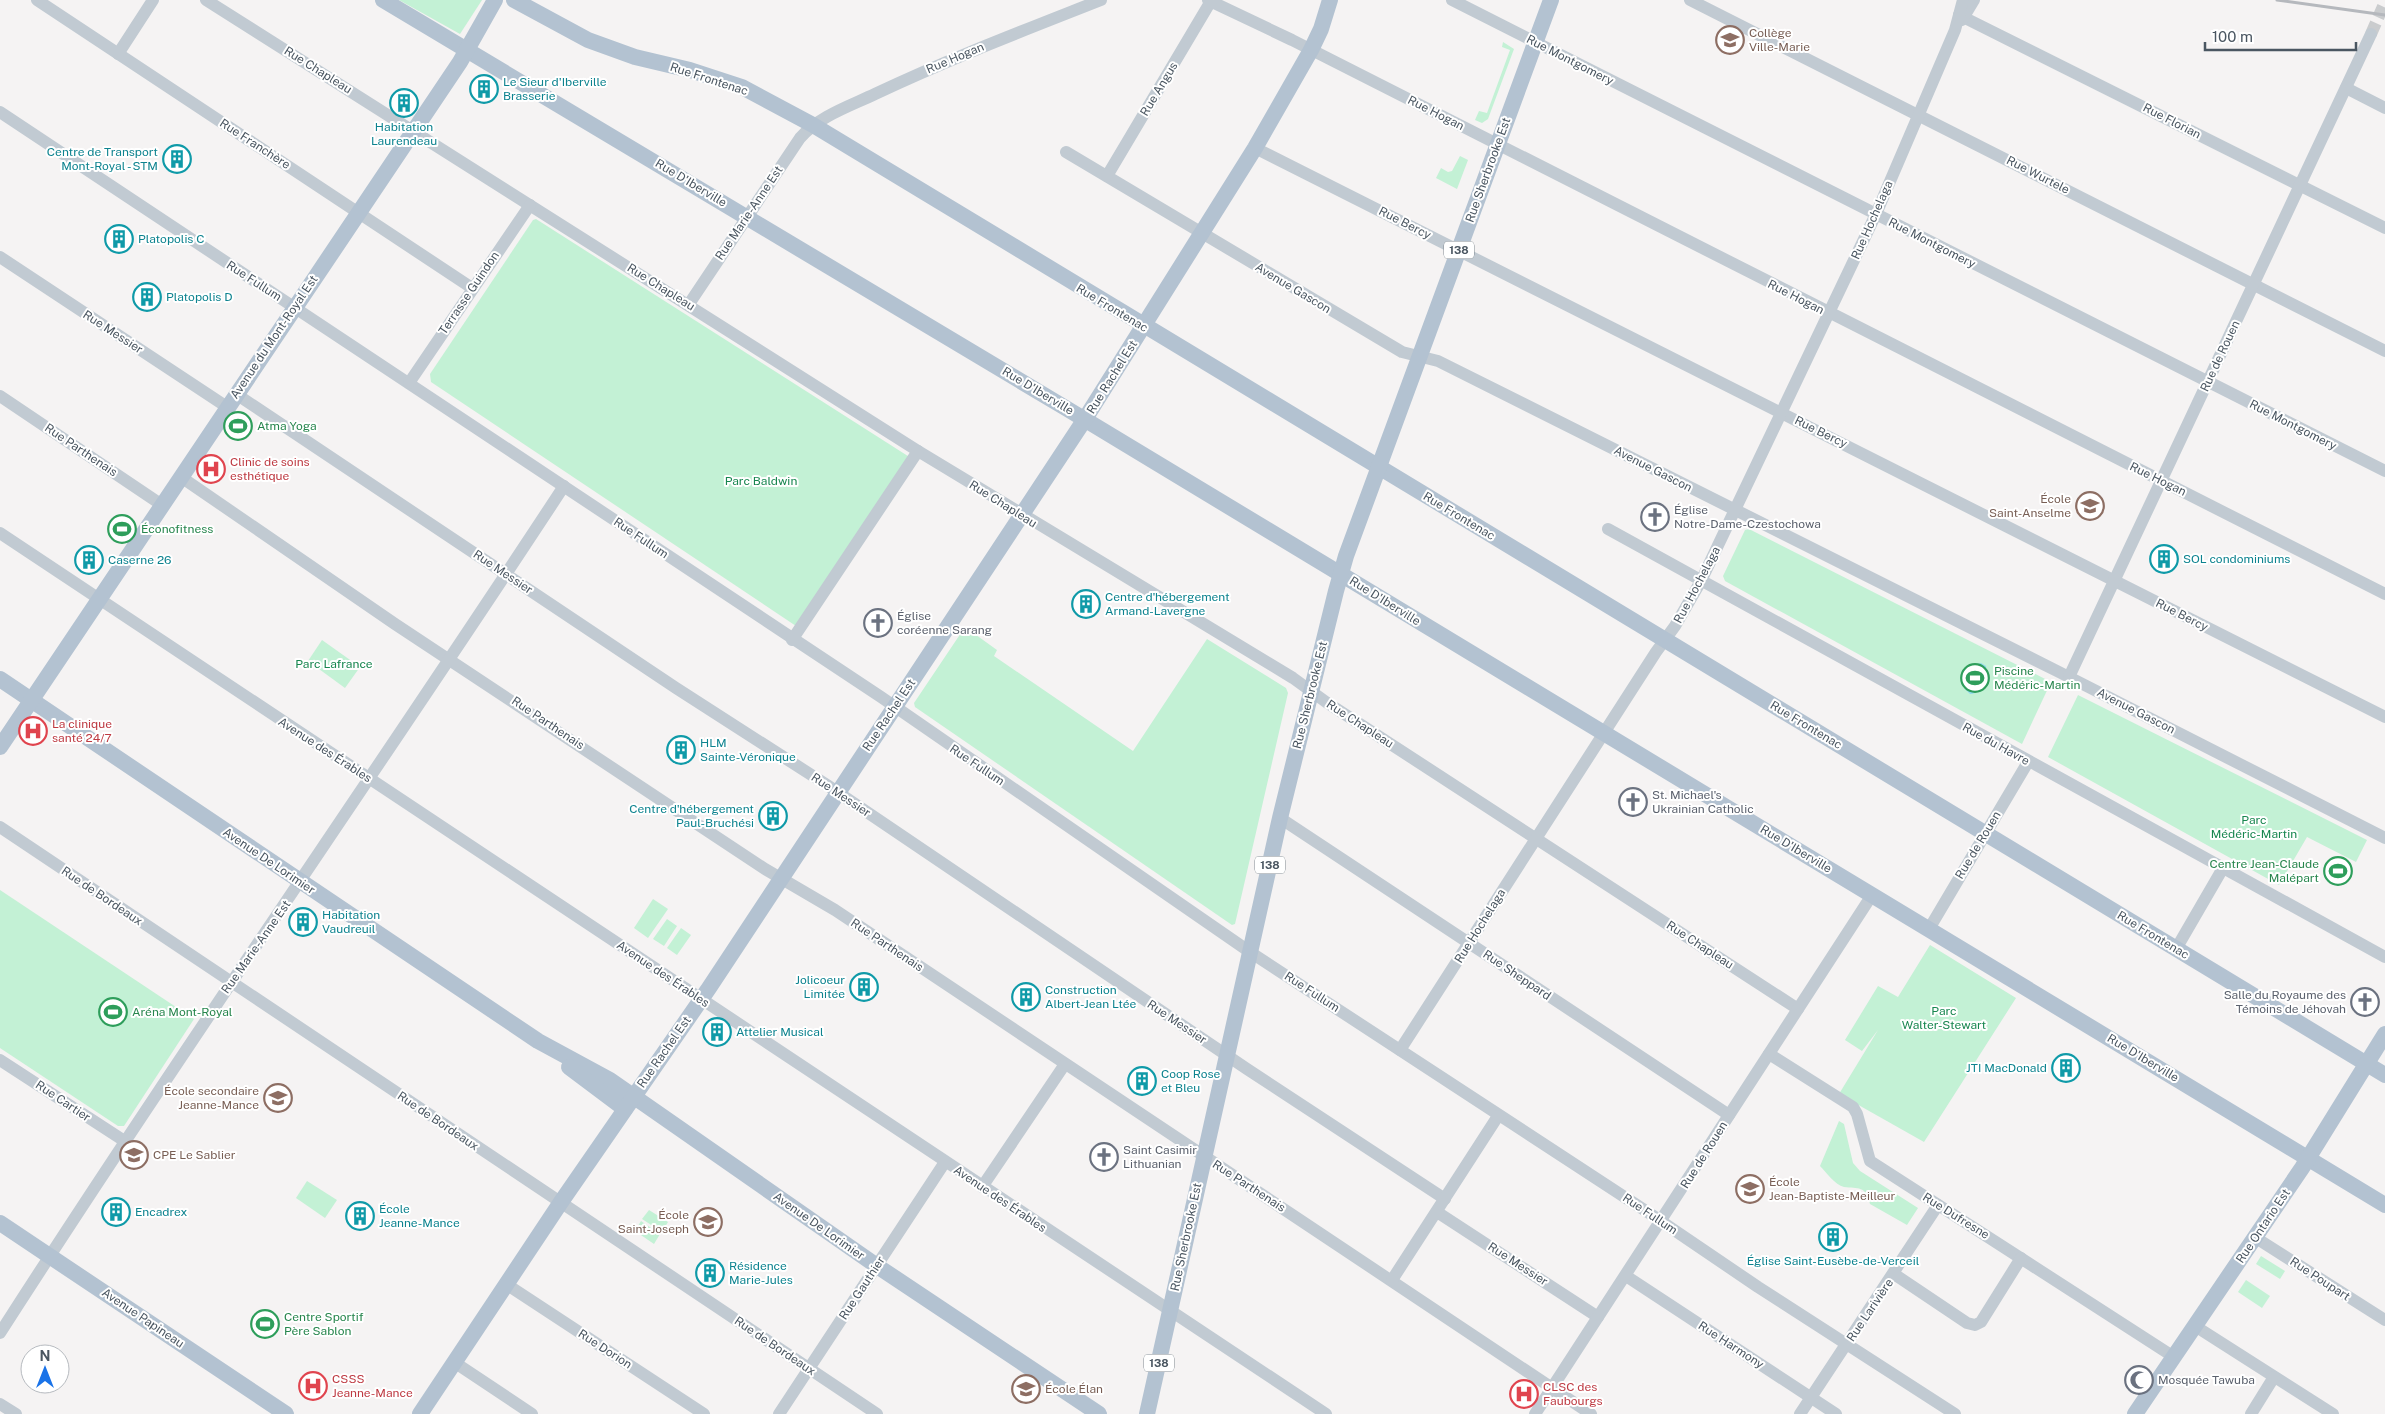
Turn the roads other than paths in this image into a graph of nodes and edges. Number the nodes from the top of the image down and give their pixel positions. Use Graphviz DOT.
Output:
graph roads {
  1 [pos="37,0"];
  2 [pos="153,0"];
  3 [pos="206,0"];
  4 [pos="383,0"];
  5 [pos="495,0"];
  6 [pos="514,0"];
  7 [pos="1101,0"];
  8 [pos="1209,0"];
  9 [pos="1330,0"];
  10 [pos="1452,0"];
  11 [pos="1551,0"];
  12 [pos="1690,0"];
  13 [pos="1963,0"];
  14 [pos="1974,0"];
  15 [pos="1961,16"];
  16 [pos="2370,34"];
  17 [pos="1535,42"];
  18 [pos="467,50"];
  19 [pos="1311,50"];
  20 [pos="118,54"];
  21 [pos="2346,88"];
  22 [pos="2385,108"];
  23 [pos="0,112"];
  24 [pos="1918,115"];
  25 [pos="813,125"];
  26 [pos="413,131"];
  27 [pos="1497,144"];
  28 [pos="1255,148"];
  29 [pos="1066,152"];
  30 [pos="1107,176"];
  31 [pos="2300,186"];
  32 [pos="530,205"];
  33 [pos="360,212"];
  34 [pos="1876,214"];
  35 [pos="746,216"];
  36 [pos="2385,228"];
  37 [pos="1202,234"];
  38 [pos="1459,250"];
  39 [pos="0,257"];
  40 [pos="2254,284"];
  41 [pos="472,288"];
  42 [pos="689,304"];
  43 [pos="294,308"];
  44 [pos="1829,314"];
  45 [pos="1144,327"];
  46 [pos="2385,351"];
  47 [pos="1421,357"];
  48 [pos="2208,382"];
  49 [pos="409,383"];
  50 [pos="0,396"];
  51 [pos="231,401"];
  52 [pos="1783,413"];
  53 [pos="1085,419"];
  54 [pos="918,452"];
  55 [pos="1380,467"];
  56 [pos="2385,471"];
  57 [pos="181,478"];
  58 [pos="2161,480"];
  59 [pos="564,486"];
  60 [pos="162,504"];
  61 [pos="1735,511"];
  62 [pos="1021,515"];
  63 [pos="1608,529"];
  64 [pos="0,533"];
  65 [pos="506,573"];
  66 [pos="1341,574"];
  67 [pos="2114,580"];
  68 [pos="1701,581"];
  69 [pos="2385,594"];
  70 [pos="99,599"];
  71 [pos="792,640"];
  72 [pos="1665,640"];
  73 [pos="450,659"];
  74 [pos="2069,677"];
  75 [pos="0,679"];
  76 [pos="1310,690"];
  77 [pos="31,700"];
  78 [pos="894,708"];
  79 [pos="2385,717"];
  80 [pos="1604,733"];
  81 [pos="0,747"];
  82 [pos="2028,762"];
  83 [pos="370,779"];
  84 [pos="837,793"];
  85 [pos="1280,818"];
  86 [pos="0,828"];
  87 [pos="1985,834"];
  88 [pos="2385,838"];
  89 [pos="1537,839"];
  90 [pos="2223,868"];
  91 [pos="781,877"];
  92 [pos="300,882"];
  93 [pos="1872,895"];
  94 [pos="1929,930"];
  95 [pos="1469,944"];
  96 [pos="2176,949"];
  97 [pos="1250,952"];
  98 [pos="2385,957"];
  99 [pos="231,983"];
  100 [pos="700,1000"];
  101 [pos="1798,1009"];
  102 [pos="2385,1034"];
  103 [pos="1400,1050"];
  104 [pos="1769,1054"];
  105 [pos="1228,1056"];
  106 [pos="0,1060"];
  107 [pos="1065,1064"];
  108 [pos="2367,1064"];
  109 [pos="2385,1075"];
  110 [pos="629,1103"];
  111 [pos="1729,1115"];
  112 [pos="1498,1116"];
  113 [pos="126,1142"];
  114 [pos="1204,1157"];
  115 [pos="2308,1159"];
  116 [pos="945,1162"];
  117 [pos="982,1187"];
  118 [pos="1445,1199"];
  119 [pos="561,1202"];
  120 [pos="1938,1205"];
  121 [pos="2385,1205"];
  122 [pos="1437,1212"];
  123 [pos="1661,1221"];
  124 [pos="0,1223"];
  125 [pos="2256,1238"];
  126 [pos="51,1257"];
  127 [pos="2021,1258"];
  128 [pos="877,1266"];
  129 [pos="1894,1274"];
  130 [pos="1626,1276"];
  131 [pos="1392,1280"];
  132 [pos="506,1284"];
  133 [pos="1170,1311"];
  134 [pos="1598,1317"];
  135 [pos="2385,1320"];
  136 [pos="2195,1326"];
  137 [pos="0,1334"];
  138 [pos="1847,1344"];
  139 [pos="2174,1357"];
  140 [pos="454,1362"];
  141 [pos="809,1369"];
  142 [pos="2274,1377"];
  143 [pos="1552,1388"];
  144 [pos="1811,1397"];
  145 [pos="0,1404"];
  146 [pos="16,1414"];
  147 [pos="286,1414"];
  148 [pos="420,1414"];
  149 [pos="532,1414"];
  150 [pos="704,1414"];
  151 [pos="779,1414"];
  152 [pos="877,1414"];
  153 [pos="1099,1414"];
  154 [pos="1147,1414"];
  155 [pos="1326,1414"];
  156 [pos="1535,1414"];
  157 [pos="1591,1414"];
  158 [pos="1800,1414"];
  159 [pos="1836,1414"];
  160 [pos="1956,1414"];
  161 [pos="2135,1414"];
  162 [pos="2251,1414"];
  163 [pos="2333,1414"];
  1 -- 20 [label="street, Rue Franchère"];
  2 -- 20 [label="street"];
  3 -- 26 [label="street, Rue Chapleau"];
  4 -- 18 [label="main road, Rue D'Iberville"];
  5 -- 18 [label="main road, Avenue du Mont-Royal Est"];
  6 -- 25 [label="main road, Rue Frontenac"];
  7 -- 25 [label="street, Rue Hogan"];
  8 -- 19 [label="street, Rue Hogan"];
  8 -- 30 [label="street, Rue Angus"];
  9 -- 19 [label="main road, Rue Rachel Est"];
  10 -- 17 [label="street, Rue Montgomery"];
  11 -- 17 [label="main road, Rue Sherbrooke Est / 138"];
  12 -- 24 [label="street, Rue Wurtele"];
  13 -- 15 [label="street, Rue Hochelaga"];
  14 -- 15 [label="street, Rue Hochelaga"];
  15 -- 24 [label="street, Rue Hochelaga"];
  15 -- 31 [label="street, Rue Florian"];
  16 -- 21 [label="street, Rue de Rouen"];
  17 -- 27 [label="main road, Rue Sherbrooke Est / 138"];
  17 -- 34 [label="street, Rue Montgomery"];
  18 -- 26 [label="main road, Avenue du Mont-Royal Est"];
  18 -- 35 [label="main road, Rue D'Iberville"];
  19 -- 27 [label="street, Rue Hogan"];
  19 -- 28 [label="main road, Rue Rachel Est"];
  20 -- 33 [label="street, Rue Franchère"];
  21 -- 22 [label="street"];
  21 -- 31 [label="street, Rue de Rouen"];
  23 -- 43 [label="street, Rue Fullum"];
  24 -- 34 [label="street, Rue Hochelaga"];
  24 -- 40 [label="street, Rue Wurtele"];
  25 -- 35 [label="street, Rue Marie-Anne Est"];
  25 -- 45 [label="main road, Rue Frontenac"];
  26 -- 32 [label="street, Rue Chapleau"];
  26 -- 33 [label="main road, Avenue du Mont-Royal Est"];
  27 -- 38 [label="main road, Rue Sherbrooke Est / 138"];
  27 -- 44 [label="street, Rue Hogan"];
  28 -- 37 [label="main road, Rue Rachel Est"];
  28 -- 38 [label="street, Rue Bercy"];
  29 -- 30 [label="street, Avenue Gascon"];
  30 -- 37 [label="street, Avenue Gascon"];
  31 -- 36 [label="street, Rue Florian"];
  31 -- 40 [label="street, Rue de Rouen"];
  32 -- 41 [label="street, Terrasse Guindon"];
  32 -- 42 [label="street, Rue Chapleau"];
  33 -- 41 [label="street, Rue Franchère"];
  33 -- 43 [label="main road, Avenue du Mont-Royal Est"];
  34 -- 44 [label="street, Rue Hochelaga"];
  34 -- 48 [label="street, Rue Montgomery"];
  35 -- 42 [label="street, Rue Marie-Anne Est"];
  35 -- 53 [label="main road, Rue D'Iberville"];
  37 -- 45 [label="main road, Rue Rachel Est"];
  37 -- 47 [label="street, Avenue Gascon"];
  38 -- 47 [label="main road, Rue Sherbrooke Est / 138"];
  38 -- 52 [label="street, Rue Bercy"];
  39 -- 51 [label="street, Rue Messier"];
  40 -- 46 [label="street, Rue Wurtele"];
  40 -- 48 [label="street, Rue de Rouen"];
  41 -- 49 [label="street, Terrasse Guindon"];
  42 -- 54 [label="street, Rue Chapleau"];
  43 -- 49 [label="street, Rue Fullum"];
  43 -- 51 [label="main road, Avenue du Mont-Royal Est"];
  44 -- 52 [label="street, Rue Hochelaga"];
  44 -- 58 [label="street, Rue Hogan"];
  45 -- 53 [label="main road, Rue Rachel Est"];
  45 -- 55 [label="main road, Rue Frontenac"];
  47 -- 55 [label="main road, Rue Sherbrooke Est / 138"];
  47 -- 61 [label="street, Avenue Gascon"];
  48 -- 56 [label="street, Rue Montgomery"];
  48 -- 58 [label="street, Rue de Rouen"];
  49 -- 59 [label="street, Rue Fullum"];
  50 -- 60 [label="street, Rue Parthenais"];
  51 -- 57 [label="main road, Avenue du Mont-Royal Est"];
  51 -- 65 [label="street, Rue Messier"];
  52 -- 61 [label="street, Rue Hochelaga"];
  52 -- 67 [label="street, Rue Bercy"];
  53 -- 62 [label="main road, Rue Rachel Est"];
  53 -- 66 [label="main road, Rue D'Iberville"];
  54 -- 62 [label="street, Rue Chapleau"];
  54 -- 71 [label="street"];
  55 -- 66 [label="main road, Rue Sherbrooke Est / 138"];
  55 -- 72 [label="main road, Rue Frontenac"];
  57 -- 60 [label="main road, Avenue du Mont-Royal Est"];
  57 -- 73 [label="street, Rue Parthenais"];
  58 -- 67 [label="street, Rue de Rouen"];
  58 -- 69 [label="street, Rue Hogan"];
  59 -- 65 [label="street, Rue Marie-Anne Est"];
  59 -- 71 [label="street, Rue Fullum"];
  60 -- 70 [label="main road, Avenue du Mont-Royal Est"];
  61 -- 68 [label="street, Rue Hochelaga"];
  61 -- 74 [label="street, Avenue Gascon"];
  62 -- 76 [label="street, Rue Chapleau"];
  62 -- 78 [label="main road, Rue Rachel Est"];
  63 -- 68 [label="street, Rue du Havre"];
  64 -- 70 [label="street, Avenue des Érables"];
  65 -- 73 [label="street, Rue Marie-Anne Est"];
  65 -- 84 [label="street, Rue Messier"];
  66 -- 76 [label="main road, Rue Sherbrooke Est / 138"];
  66 -- 80 [label="main road, Rue D'Iberville"];
  67 -- 74 [label="street, Rue de Rouen"];
  67 -- 79 [label="street, Rue Bercy"];
  68 -- 72 [label="street, Rue Hochelaga"];
  68 -- 82 [label="street, Rue du Havre"];
  70 -- 77 [label="main road, Avenue du Mont-Royal Est"];
  70 -- 83 [label="street, Avenue des Érables"];
  71 -- 78 [label="street, Rue Fullum"];
  72 -- 80 [label="street, Rue Hochelaga"];
  72 -- 87 [label="main road, Rue Frontenac"];
  73 -- 83 [label="street, Rue Marie-Anne Est"];
  73 -- 91 [label="street, Rue Parthenais"];
  74 -- 88 [label="street, Avenue Gascon"];
  75 -- 77 [label="main road, Avenue De Lorimier"];
  76 -- 85 [label="main road, Rue Sherbrooke Est / 138"];
  76 -- 89 [label="street, Rue Chapleau"];
  77 -- 81 [label="main road, Avenue du Mont-Royal Est"];
  77 -- 92 [label="main road, Avenue De Lorimier"];
  78 -- 84 [label="main road, Rue Rachel Est"];
  78 -- 97 [label="street, Rue Fullum"];
  80 -- 89 [label="street, Rue Hochelaga"];
  80 -- 93 [label="main road, Rue D'Iberville"];
  82 -- 87 [label="street, Rue de Rouen"];
  82 -- 90 [label="street, Rue du Havre"];
  83 -- 92 [label="street, Rue Marie-Anne Est"];
  83 -- 100 [label="street, Avenue des Érables"];
  84 -- 91 [label="main road, Rue Rachel Est"];
  84 -- 105 [label="street, Rue Messier"];
  85 -- 95 [label="street, Rue Sheppard"];
  85 -- 97 [label="main road, Rue Sherbrooke Est / 138"];
  86 -- 99 [label="street, Rue de Bordeaux"];
  87 -- 94 [label="street, Rue de Rouen"];
  87 -- 96 [label="main road, Rue Frontenac"];
  89 -- 95 [label="street, Rue Hochelaga"];
  89 -- 101 [label="street, Rue Chapleau"];
  90 -- 96 [label="street"];
  90 -- 98 [label="street, Rue du Havre"];
  91 -- 100 [label="main road, Rue Rachel Est"];
  91 -- 107 [label="street, Rue Parthenais"];
  92 -- 99 [label="street, Rue Marie-Anne Est"];
  92 -- 110 [label="main road, Avenue De Lorimier"];
  93 -- 94 [label="main road, Rue D'Iberville"];
  93 -- 101 [label="street, Rue de Rouen"];
  94 -- 115 [label="main road, Rue D'Iberville"];
  95 -- 103 [label="street, Rue Hochelaga"];
  95 -- 111 [label="street, Rue Sheppard"];
  96 -- 108 [label="main road, Rue Frontenac"];
  97 -- 103 [label="street, Rue Fullum"];
  97 -- 105 [label="main road, Rue Sherbrooke Est / 138"];
  99 -- 113 [label="street, Rue Marie-Anne Est"];
  99 -- 119 [label="street, Rue de Bordeaux"];
  100 -- 110 [label="main road, Rue Rachel Est"];
  100 -- 116 [label="street, Avenue des Érables"];
  101 -- 104 [label="street, Rue de Rouen"];
  102 -- 108 [label="main road, Rue Ontario Est"];
  103 -- 112 [label="street, Rue Fullum"];
  104 -- 111 [label="street, Rue de Rouen"];
  104 -- 120 [label="street, Rue Dufresne"];
  105 -- 114 [label="main road, Rue Sherbrooke Est / 138"];
  105 -- 118 [label="street, Rue Messier"];
  106 -- 113 [label="street, Rue Cartier"];
  107 -- 114 [label="street, Rue Parthenais"];
  107 -- 117 [label="street"];
  108 -- 109 [label="main road, Rue Frontenac"];
  108 -- 115 [label="main road, Rue Ontario Est"];
  110 -- 119 [label="main road, Rue Rachel Est"];
  110 -- 128 [label="main road, Avenue De Lorimier"];
  111 -- 123 [label="street, Rue de Rouen"];
  112 -- 118 [label="street"];
  112 -- 123 [label="street, Rue Fullum"];
  113 -- 126 [label="street, Rue Marie-Anne Est"];
  114 -- 131 [label="street, Rue Parthenais"];
  114 -- 133 [label="main road, Rue Sherbrooke Est / 138"];
  115 -- 121 [label="main road, Rue D'Iberville"];
  115 -- 125 [label="main road, Rue Ontario Est"];
  116 -- 117 [label="street, Avenue des Érables"];
  116 -- 128 [label="street, Rue Gauthier"];
  117 -- 133 [label="street, Avenue des Érables"];
  118 -- 122 [label="street"];
  119 -- 132 [label="main road, Rue Rachel Est"];
  119 -- 141 [label="street, Rue de Bordeaux"];
  120 -- 127 [label="street, Rue Dufresne"];
  120 -- 129 [label="street, Rue Larivière"];
  122 -- 131 [label="street"];
  122 -- 134 [label="street, Rue Messier"];
  123 -- 130 [label="street, Rue de Rouen"];
  123 -- 138 [label="street, Rue Fullum"];
  124 -- 126 [label="main road, Avenue Papineau"];
  125 -- 135 [label="street, Rue Poupart"];
  125 -- 136 [label="main road, Rue Ontario Est"];
  126 -- 137 [label="street, Rue Marie-Anne Est"];
  126 -- 147 [label="main road, Avenue Papineau"];
  127 -- 129 [label="street"];
  127 -- 139 [label="street, Rue Dufresne"];
  128 -- 141 [label="street, Rue Gauthier"];
  128 -- 153 [label="main road, Avenue De Lorimier"];
  129 -- 138 [label="street, Rue Larivière"];
  130 -- 134 [label="street, Rue de Rouen"];
  130 -- 144 [label="street, Rue Harmony"];
  131 -- 143 [label="street, Rue Parthenais"];
  132 -- 140 [label="main road, Rue Rachel Est"];
  132 -- 150 [label="street, Rue Dorion"];
  133 -- 154 [label="main road, Rue Sherbrooke Est / 138"];
  133 -- 155 [label="street, Avenue des Érables"];
  134 -- 143 [label="street, Rue de Rouen"];
  136 -- 139 [label="main road, Rue Ontario Est"];
  136 -- 142 [label="street"];
  138 -- 144 [label="street, Rue Larivière"];
  138 -- 160 [label="street, Rue Fullum"];
  139 -- 161 [label="main road, Rue Ontario Est"];
  140 -- 148 [label="main road, Rue Rachel Est"];
  140 -- 149 [label="street"];
  141 -- 151 [label="street, Rue Gauthier"];
  141 -- 152 [label="street, Rue de Bordeaux"];
  142 -- 162 [label="street"];
  142 -- 163 [label="street"];
  143 -- 156 [label="street, Rue de Rouen"];
  143 -- 157 [label="street, Rue Parthenais"];
  144 -- 158 [label="street, Rue Larivière"];
  144 -- 159 [label="street, Rue Harmony"];
  145 -- 146 [label="street"];
}
